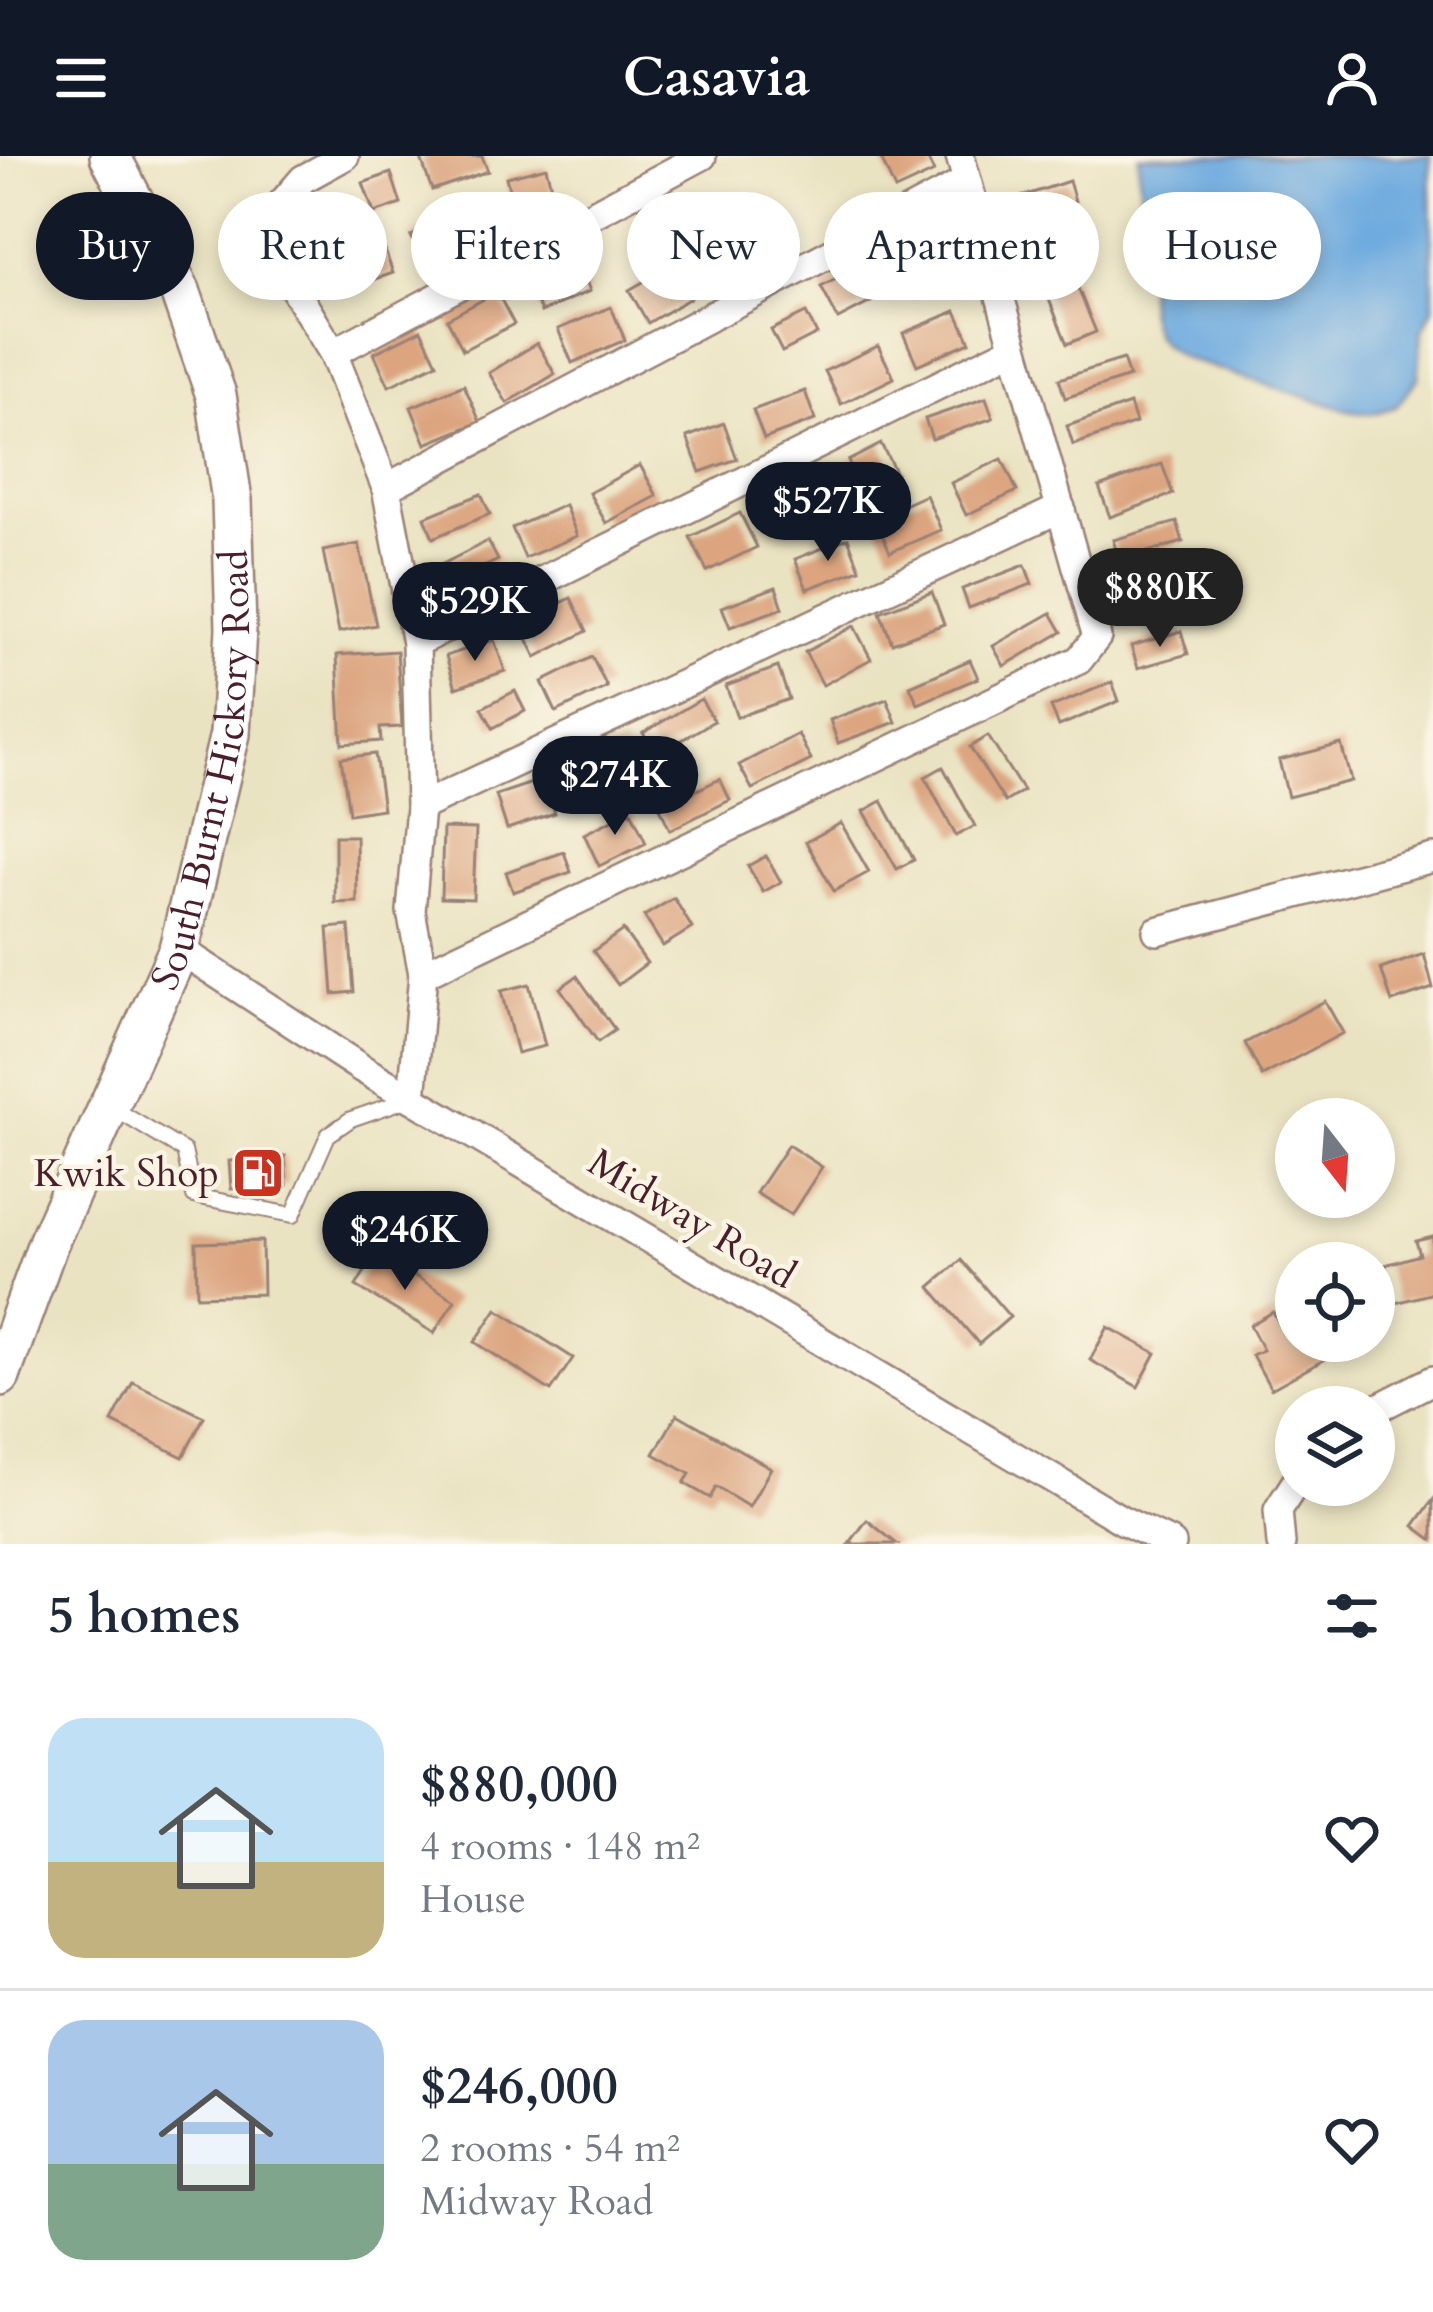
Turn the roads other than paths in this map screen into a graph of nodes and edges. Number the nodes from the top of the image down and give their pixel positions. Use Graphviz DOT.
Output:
graph roads {
  1 [pos="110,156"];
  2 [pos="346,156"];
  3 [pos="702,156"];
  4 [pos="962,169"];
  5 [pos="1014,348"];
  6 [pos="333,353"];
  7 [pos="386,488"];
  8 [pos="1061,508"];
  9 [pos="416,643"];
  10 [pos="420,807"];
  11 [pos="1433,858"];
  12 [pos="1157,931"];
  13 [pos="179,949"];
  14 [pos="423,974"];
  15 [pos="412,1098"];
  16 [pos="110,1106"];
  17 [pos="0,1376"];
  18 [pos="1433,1380"];
  19 [pos="1395,1399"];
  20 [pos="1281,1506"];
  21 [pos="1115,1532"];
  22 [pos="1172,1544"];
  23 [pos="1280,1544"];
  1 -- 13 [label="street, South Burnt Hickory Road"];
  2 -- 6 [label="street"];
  3 -- 6 [label="street"];
  4 -- 5 [label="street"];
  4 -- 7 [label="street"];
  5 -- 8 [label="street"];
  5 -- 9 [label="street"];
  6 -- 7 [label="street"];
  7 -- 9 [label="street"];
  8 -- 10 [label="street"];
  8 -- 14 [label="street"];
  9 -- 10 [label="street"];
  10 -- 14 [label="street"];
  11 -- 12 [label="street"];
  13 -- 15 [label="street, Midway Road"];
  13 -- 16 [label="street, South Burnt Hickory Road"];
  14 -- 15 [label="street"];
  15 -- 16 [label="lane"];
  15 -- 21 [label="street, Midway Road"];
  16 -- 17 [label="street, South Burnt Hickory Road"];
  18 -- 19 [label="street"];
  20 -- 23 [label="street"];
  21 -- 22 [label="street, Midway Road"];
}
